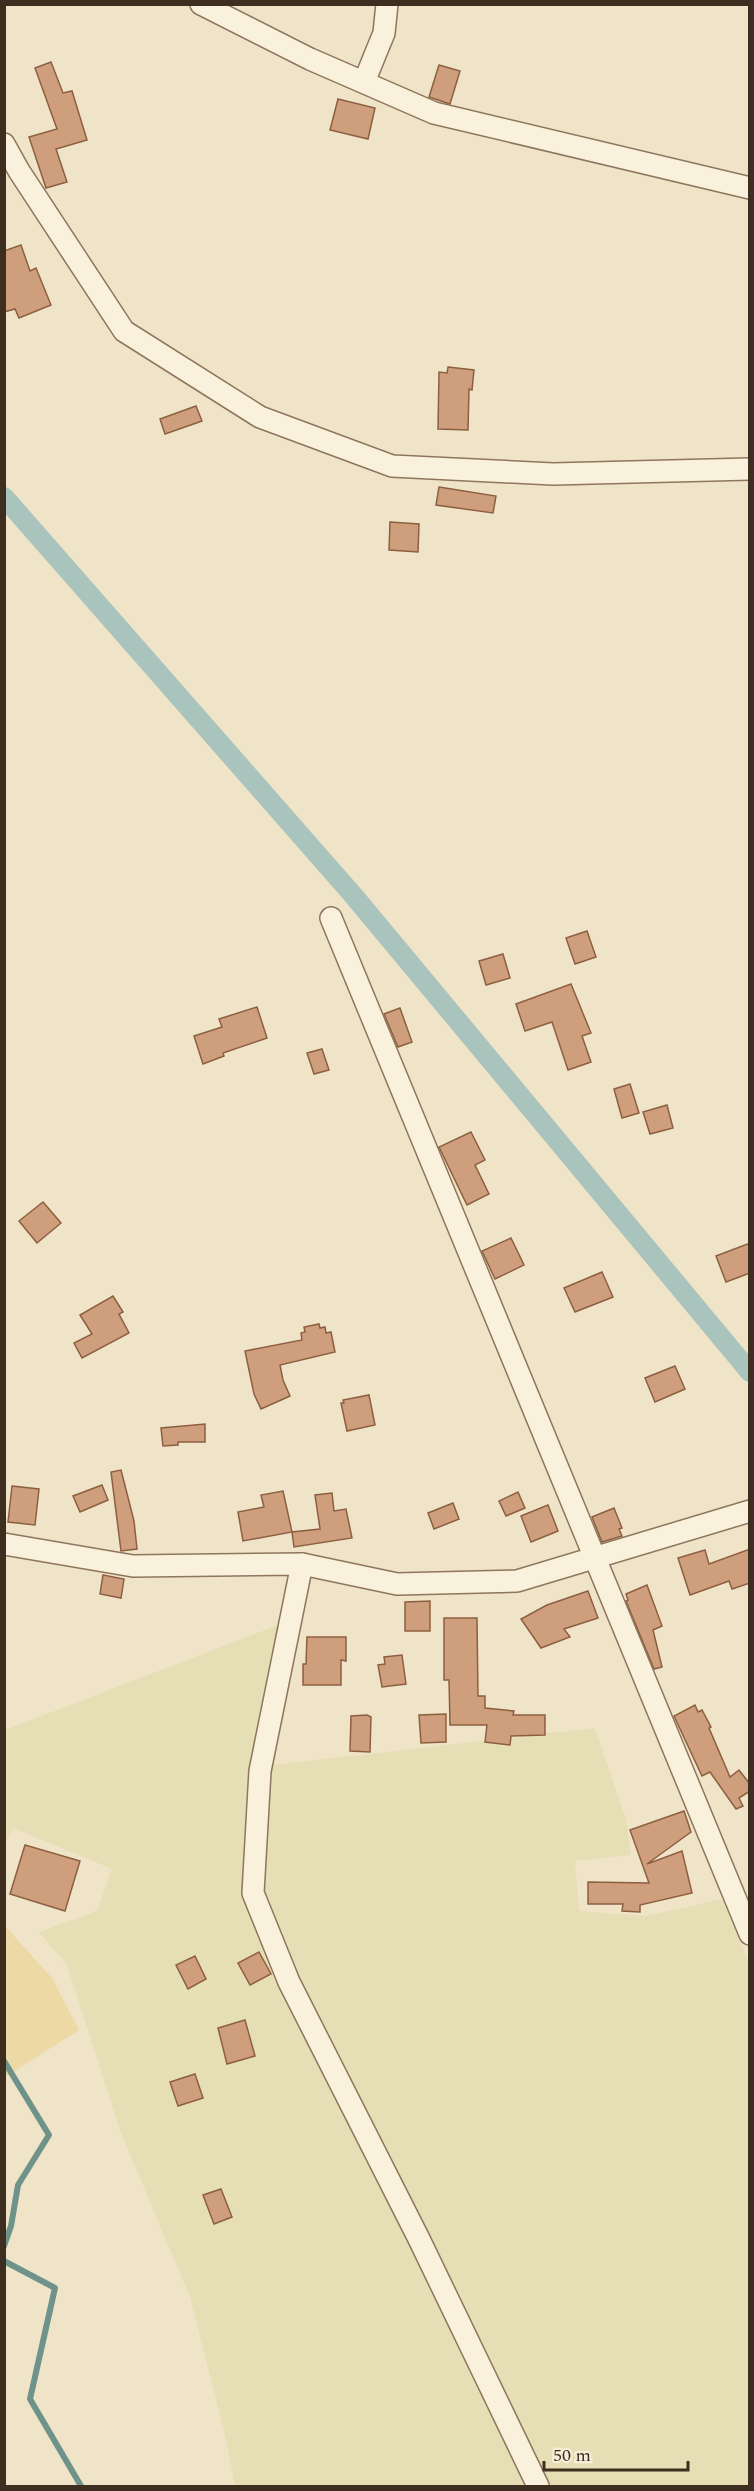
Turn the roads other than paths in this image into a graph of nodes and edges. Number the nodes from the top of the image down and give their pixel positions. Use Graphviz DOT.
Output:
graph roads {
  1 [pos="201,4"];
  2 [pos="387,4"];
  3 [pos="364,82"];
  4 [pos="4,144"];
  5 [pos="750,188"];
  6 [pos="750,470"];
  7 [pos="331,918"];
  8 [pos="750,1511"];
  9 [pos="4,1544"];
  10 [pos="595,1559"];
  11 [pos="303,1564"];
  12 [pos="750,1934"];
  13 [pos="538,2487"];
  1 -- 3 [label="street"];
  2 -- 3 [label="street"];
  3 -- 5 [label="street"];
  4 -- 6 [label="street"];
  7 -- 10 [label="street"];
  8 -- 10 [label="street"];
  9 -- 11 [label="street"];
  10 -- 11 [label="street"];
  10 -- 12 [label="street"];
  11 -- 13 [label="street"];
}
